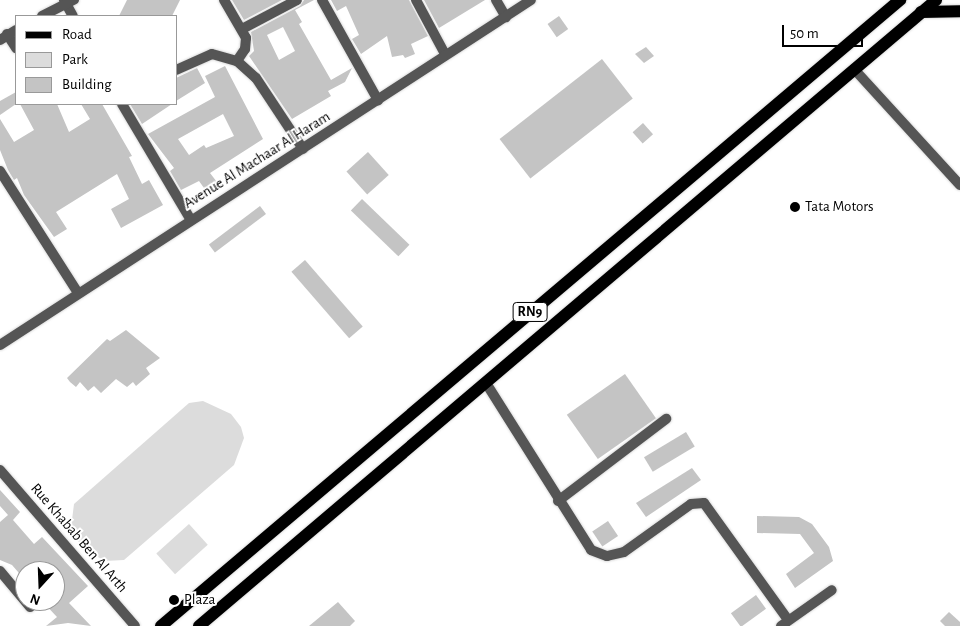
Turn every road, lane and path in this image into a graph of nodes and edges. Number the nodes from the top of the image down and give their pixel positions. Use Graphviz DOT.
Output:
graph roads {
  1 [pos="224,0"];
  2 [pos="297,0"];
  3 [pos="322,0"];
  4 [pos="416,0"];
  5 [pos="496,0"];
  6 [pos="531,0"];
  7 [pos="900,0"];
  8 [pos="936,0"];
  9 [pos="68,1"];
  10 [pos="960,11"];
  11 [pos="921,12"];
  12 [pos="44,15"];
  13 [pos="73,15"];
  14 [pos="506,17"];
  15 [pos="242,29"];
  16 [pos="8,35"];
  17 [pos="15,46"];
  18 [pos="445,54"];
  19 [pos="237,61"];
  20 [pos="178,69"];
  21 [pos="854,70"];
  22 [pos="378,100"];
  23 [pos="123,105"];
  24 [pos="303,150"];
  25 [pos="0,171"];
  26 [pos="960,185"];
  27 [pos="191,220"];
  28 [pos="78,293"];
  29 [pos="0,346"];
  30 [pos="486,383"];
  31 [pos="666,419"];
  32 [pos="0,470"];
  33 [pos="558,501"];
  34 [pos="0,571"];
  35 [pos="15,589"];
  36 [pos="832,590"];
  37 [pos="784,623"];
  38 [pos="136,626"];
  39 [pos="161,626"];
  40 [pos="199,626"];
  1 -- 15 [label="street"];
  2 -- 15 [label="street"];
  3 -- 22 [label="street"];
  4 -- 18 [label="street"];
  5 -- 14 [label="street"];
  6 -- 14 [label="street, Avenue Al Machaar Al Haram"];
  7 -- 39 [label="main road, RN9"];
  8 -- 11 [label="main road, RN9"];
  9 -- 12 [label="street"];
  9 -- 13 [label="street"];
  10 -- 11 [label="main road"];
  11 -- 21 [label="main road, RN9"];
  14 -- 18 [label="street, Avenue Al Machaar Al Haram"];
  15 -- 19 [label="street"];
  16 -- 17 [label="street"];
  18 -- 22 [label="street, Avenue Al Machaar Al Haram"];
  19 -- 20 [label="street"];
  19 -- 24 [label="street"];
  21 -- 26 [label="street"];
  21 -- 30 [label="main road, RN9"];
  22 -- 24 [label="street, Avenue Al Machaar Al Haram"];
  23 -- 27 [label="street"];
  24 -- 27 [label="street, Avenue Al Machaar Al Haram"];
  25 -- 28 [label="street"];
  27 -- 28 [label="street, Avenue Al Machaar Al Haram"];
  28 -- 29 [label="street, Avenue Al Machaar Al Haram"];
  30 -- 33 [label="street"];
  30 -- 40 [label="main road, RN9"];
  31 -- 33 [label="street"];
  32 -- 38 [label="street, Rue Khabab Ben Al Arth"];
  33 -- 37 [label="street"];
  34 -- 35 [label="street"];
  36 -- 37 [label="street"];
}
